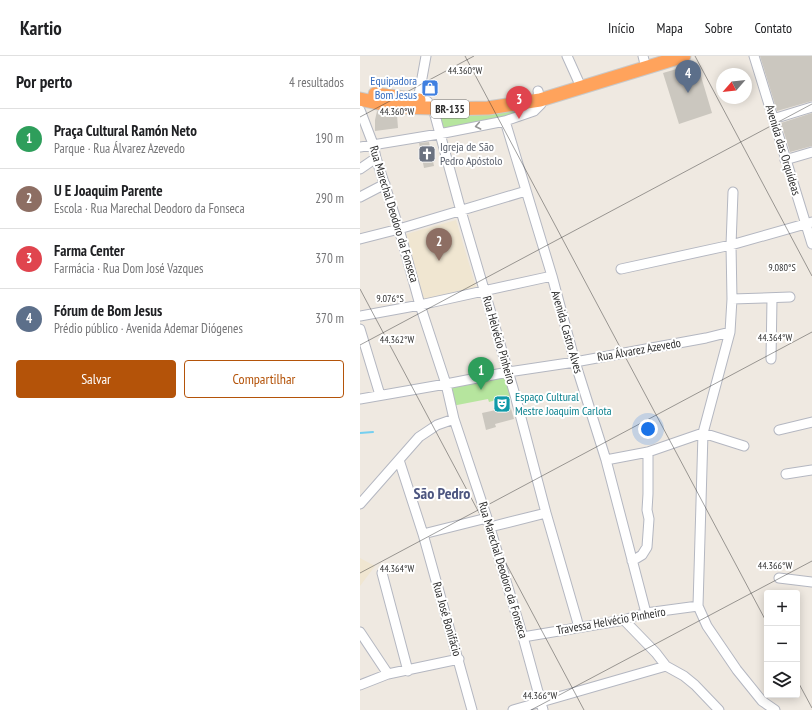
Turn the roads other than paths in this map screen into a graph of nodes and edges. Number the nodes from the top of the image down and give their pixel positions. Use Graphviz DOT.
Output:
graph roads {
  1 [pos="426,56"];
  2 [pos="567,56"];
  3 [pos="684,56"];
  4 [pos="754,56"];
  5 [pos="646,60"];
  6 [pos="578,83"];
  7 [pos="360,90"];
  8 [pos="539,95"];
  9 [pos="360,99"];
  10 [pos="426,103"];
  11 [pos="812,107"];
  12 [pos="360,110"];
  13 [pos="773,119"];
  14 [pos="505,121"];
  15 [pos="439,134"];
  16 [pos="373,144"];
  17 [pos="360,147"];
  18 [pos="812,152"];
  19 [pos="376,158"];
  20 [pos="786,160"];
  21 [pos="360,169"];
  22 [pos="385,184"];
  23 [pos="526,192"];
  24 [pos="733,192"];
  25 [pos="360,197"];
  26 [pos="461,211"];
  27 [pos="809,223"];
  28 [pos="400,230"];
  29 [pos="360,239"];
  30 [pos="812,244"];
  31 [pos="731,246"];
  32 [pos="621,269"];
  33 [pos="552,276"];
  34 [pos="485,290"];
  35 [pos="790,298"];
  36 [pos="732,299"];
  37 [pos="772,299"];
  38 [pos="420,306"];
  39 [pos="360,316"];
  40 [pos="360,329"];
  41 [pos="730,332"];
  42 [pos="771,359"];
  43 [pos="575,362"];
  44 [pos="508,372"];
  45 [pos="446,384"];
  46 [pos="380,395"];
  47 [pos="360,399"];
  48 [pos="454,419"];
  49 [pos="812,422"];
  50 [pos="780,430"];
  51 [pos="703,433"];
  52 [pos="744,446"];
  53 [pos="648,452"];
  54 [pos="398,460"];
  55 [pos="606,460"];
  56 [pos="812,470"];
  57 [pos="786,474"];
  58 [pos="360,504"];
  59 [pos="546,513"];
  60 [pos="488,522"];
  61 [pos="423,534"];
  62 [pos="632,561"];
  63 [pos="382,573"];
  64 [pos="779,578"];
  65 [pos="812,582"];
  66 [pos="698,606"];
  67 [pos="646,613"];
  68 [pos="624,620"];
  69 [pos="579,627"];
  70 [pos="360,632"];
  71 [pos="524,637"];
  72 [pos="459,659"];
  73 [pos="666,666"];
  74 [pos="408,671"];
  75 [pos="388,674"];
  76 [pos="360,685"];
  77 [pos="541,706"];
  78 [pos="472,710"];
  79 [pos="513,710"];
  80 [pos="719,710"];
  81 [pos="774,710"];
  1 -- 10 [label="street, Rua Helvécio Pinheiro"];
  2 -- 6 [label="street"];
  3 -- 5 [label="highway, BR-135"];
  4 -- 13 [label="street, Avenida das Orquídeas"];
  5 -- 6 [label="highway, BR-135"];
  6 -- 8 [label="highway, BR-135"];
  7 -- 10 [label="highway, BR-135"];
  8 -- 10 [label="highway, BR-135"];
  8 -- 14 [label="street"];
  9 -- 10 [label="highway, BR-135"];
  10 -- 15 [label="street, Rua Helvécio Pinheiro"];
  11 -- 13 [label="street"];
  12 -- 16 [label="street, Rua Marechal Deodoro da Fonseca"];
  13 -- 20 [label="street, Avenida das Orquídeas"];
  14 -- 15 [label="street, one-way"];
  14 -- 23 [label="street, Avenida Castro Alves"];
  15 -- 16 [label="street"];
  15 -- 26 [label="street, Rua Helvécio Pinheiro"];
  16 -- 17 [label="street"];
  16 -- 19 [label="street, Rua Marechal Deodoro da Fonseca"];
  18 -- 20 [label="street"];
  19 -- 21 [label="street"];
  19 -- 22 [label="street, Rua Marechal Deodoro da Fonseca"];
  20 -- 27 [label="street, Avenida das Orquídeas"];
  22 -- 25 [label="street"];
  22 -- 28 [label="street, Rua Marechal Deodoro da Fonseca"];
  23 -- 26 [label="street"];
  23 -- 33 [label="street, Avenida Castro Alves"];
  24 -- 31 [label="street"];
  26 -- 28 [label="street"];
  26 -- 34 [label="street, Rua Helvécio Pinheiro"];
  27 -- 30 [label="street, Avenida das Orquídeas"];
  27 -- 31 [label="street"];
  28 -- 29 [label="street"];
  28 -- 38 [label="street, Rua Marechal Deodoro da Fonseca"];
  31 -- 32 [label="street"];
  31 -- 36 [label="street"];
  33 -- 34 [label="street"];
  33 -- 43 [label="street, Avenida Castro Alves"];
  34 -- 38 [label="street"];
  34 -- 44 [label="street, Rua Helvécio Pinheiro"];
  35 -- 37 [label="street"];
  36 -- 37 [label="street"];
  36 -- 41 [label="street"];
  37 -- 42 [label="street"];
  38 -- 39 [label="street"];
  38 -- 45 [label="street, Rua Marechal Deodoro da Fonseca"];
  40 -- 46 [label="street"];
  41 -- 43 [label="street, Rua Álvarez Azevedo"];
  41 -- 51 [label="street"];
  43 -- 44 [label="street, Rua Álvarez Azevedo"];
  43 -- 55 [label="street, Avenida Castro Alves"];
  44 -- 45 [label="street, Rua Álvarez Azevedo"];
  44 -- 59 [label="street, Rua Helvécio Pinheiro"];
  45 -- 46 [label="street, Rua Álvarez Azevedo"];
  45 -- 48 [label="street, Rua Marechal Deodoro da Fonseca"];
  46 -- 47 [label="street, Rua Álvarez Azevedo"];
  48 -- 54 [label="street"];
  48 -- 60 [label="street, Rua Marechal Deodoro da Fonseca"];
  49 -- 50 [label="street"];
  51 -- 52 [label="street"];
  51 -- 53 [label="street"];
  51 -- 66 [label="street"];
  53 -- 55 [label="street"];
  53 -- 62 [label="street"];
  54 -- 58 [label="street"];
  54 -- 61 [label="street, Rua José Bonifácio"];
  55 -- 62 [label="street, Avenida Castro Alves"];
  56 -- 57 [label="street"];
  59 -- 60 [label="street"];
  59 -- 69 [label="street, Rua Helvécio Pinheiro"];
  60 -- 61 [label="street"];
  60 -- 71 [label="street, Rua Marechal Deodoro da Fonseca"];
  61 -- 72 [label="street, Rua José Bonifácio"];
  62 -- 67 [label="street, Avenida Castro Alves"];
  63 -- 74 [label="street"];
  64 -- 65 [label="street"];
  66 -- 67 [label="street, Travessa Helvécio Pinheiro"];
  66 -- 81 [label="street"];
  67 -- 68 [label="street, Travessa Helvécio Pinheiro"];
  68 -- 69 [label="street, Travessa Helvécio Pinheiro"];
  68 -- 73 [label="street"];
  69 -- 71 [label="street, Travessa Helvécio Pinheiro"];
  70 -- 75 [label="street"];
  71 -- 77 [label="street, Rua Marechal Deodoro da Fonseca"];
  72 -- 74 [label="street"];
  72 -- 78 [label="street, Rua José Bonifácio"];
  73 -- 77 [label="street"];
  73 -- 80 [label="street"];
  74 -- 75 [label="street"];
  75 -- 76 [label="street"];
  77 -- 79 [label="street"];
}
